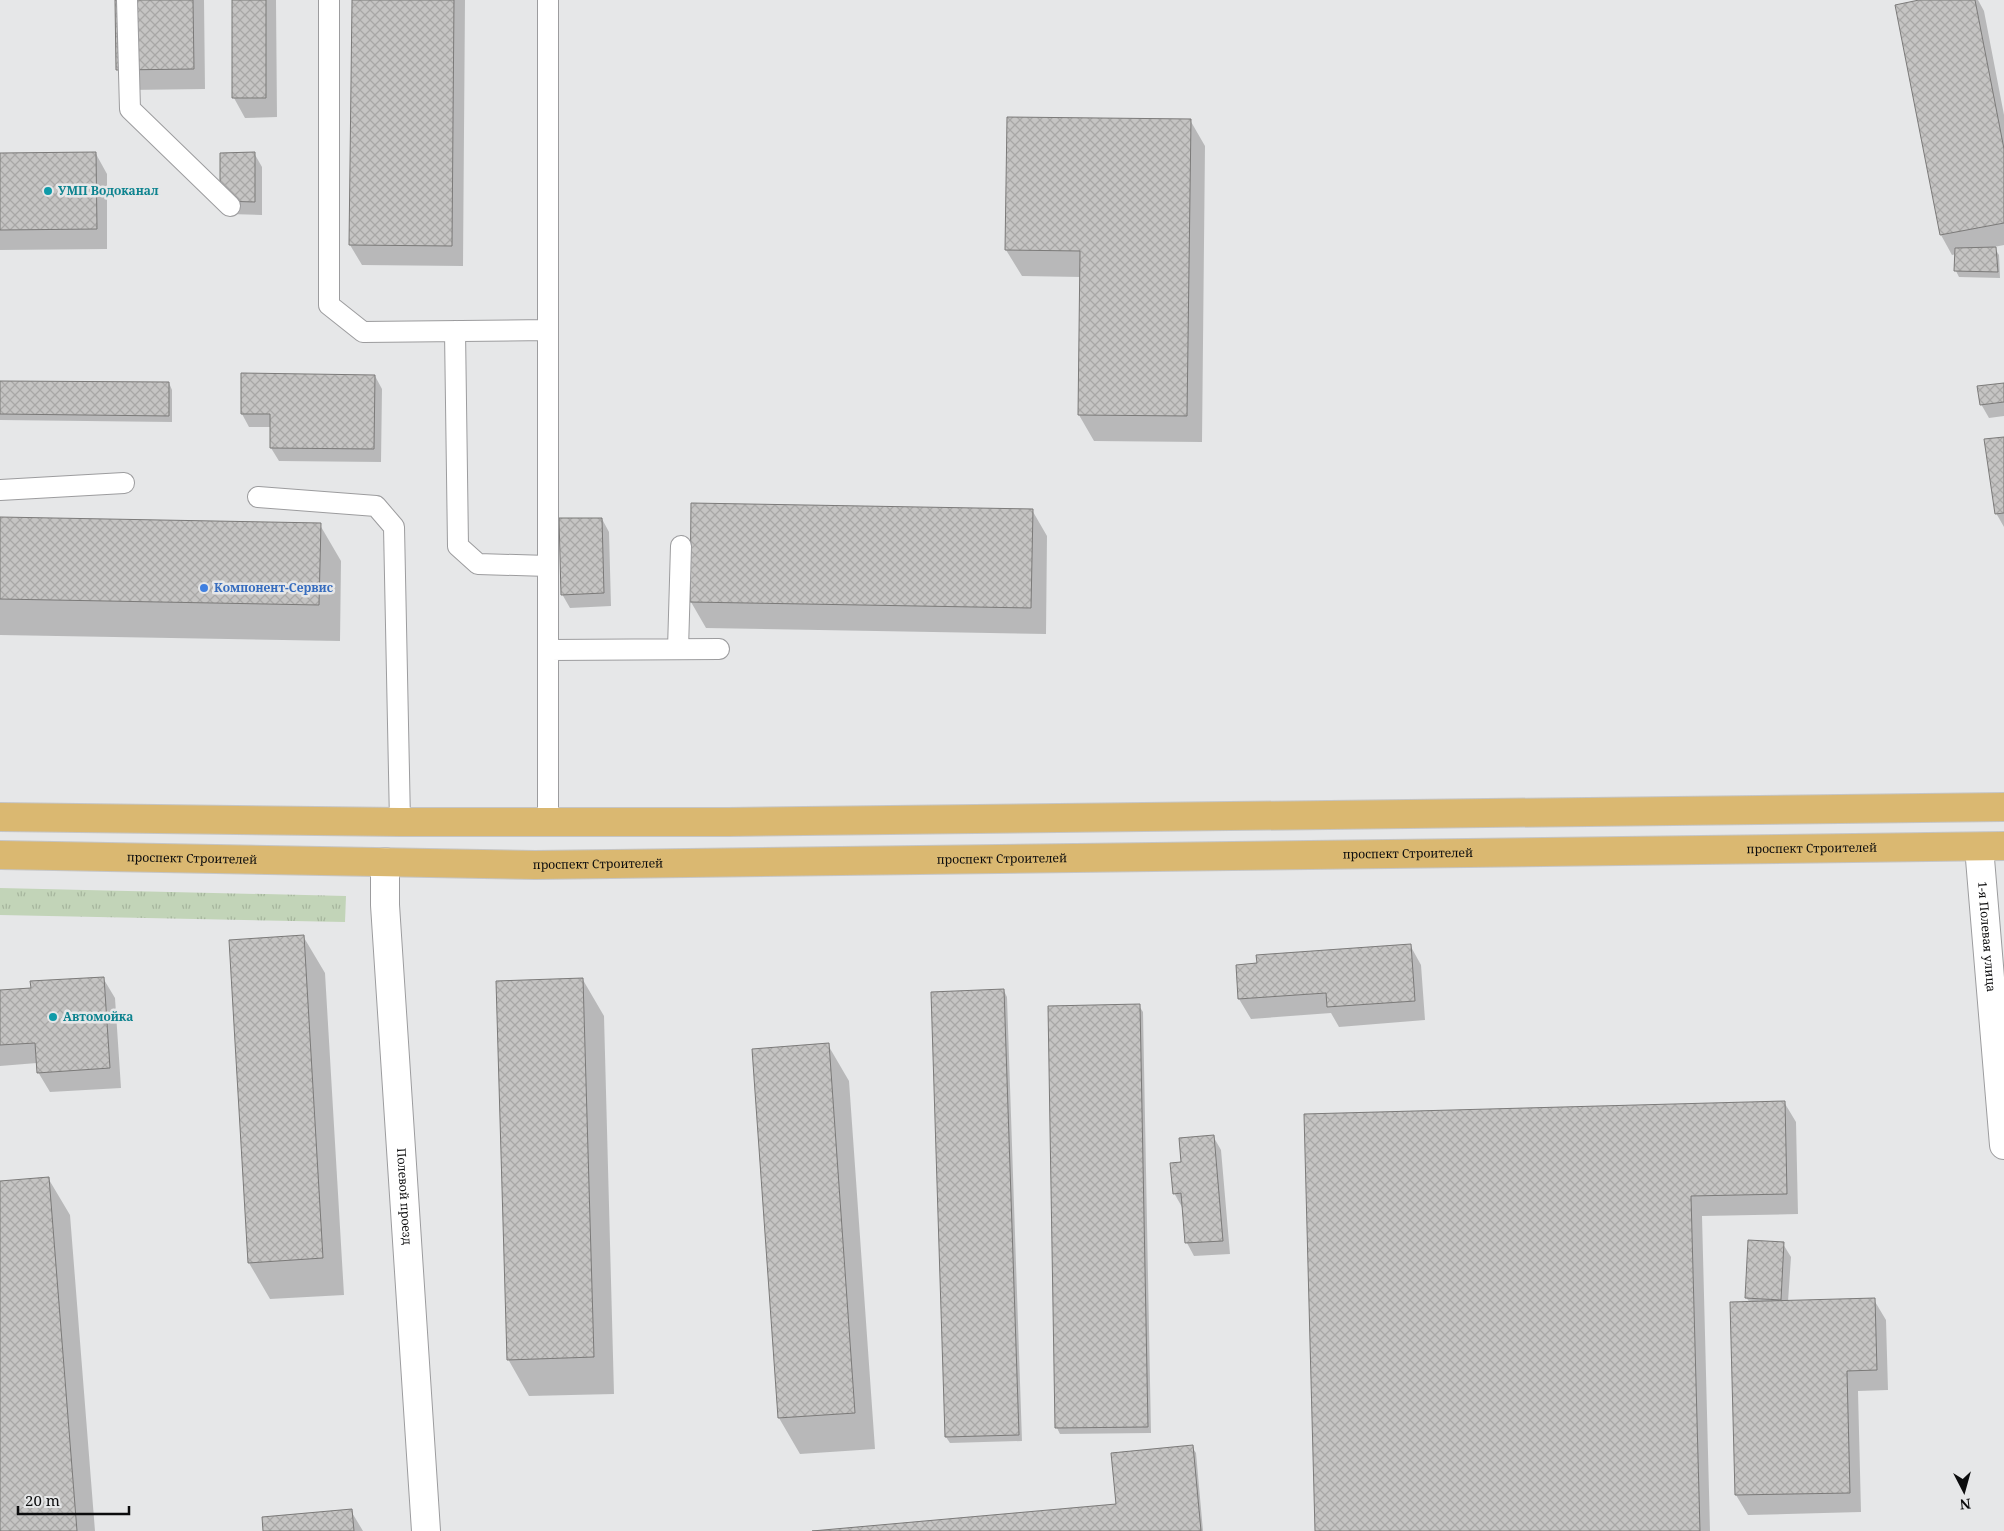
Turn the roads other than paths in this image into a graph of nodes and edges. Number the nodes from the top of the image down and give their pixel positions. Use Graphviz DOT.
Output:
graph roads {
  1 [pos="128,0"];
  2 [pos="330,0"];
  3 [pos="548,0"];
  4 [pos="230,206"];
  5 [pos="548,330"];
  6 [pos="455,331"];
  7 [pos="124,483"];
  8 [pos="0,490"];
  9 [pos="258,497"];
  10 [pos="681,546"];
  11 [pos="548,566"];
  12 [pos="678,649"];
  13 [pos="719,649"];
  14 [pos="548,650"];
  15 [pos="1976,807"];
  16 [pos="2004,807"];
  17 [pos="0,817"];
  18 [pos="400,822"];
  19 [pos="548,822"];
  20 [pos="1992,847"];
  21 [pos="0,855"];
  22 [pos="385,862"];
  23 [pos="2004,1145"];
  24 [pos="426,1531"];
  1 -- 4 [label="lane"];
  2 -- 6 [label="lane"];
  3 -- 5 [label="lane"];
  5 -- 6 [label="lane"];
  5 -- 11 [label="lane"];
  6 -- 11 [label="lane"];
  7 -- 8 [label="lane"];
  9 -- 18 [label="lane"];
  10 -- 12 [label="lane"];
  11 -- 14 [label="lane"];
  12 -- 13 [label="lane"];
  12 -- 14 [label="lane"];
  14 -- 19 [label="lane"];
  15 -- 16 [label="main road"];
  15 -- 19 [label="main road"];
  15 -- 20 [label="main road"];
  17 -- 18 [label="main road"];
  18 -- 19 [label="main road"];
  20 -- 22 [label="main road, проспект Строителей"];
  20 -- 23 [label="street, 1-я Полевая улица"];
  21 -- 22 [label="main road, проспект Строителей"];
  22 -- 24 [label="street, Полевой проезд"];
}
